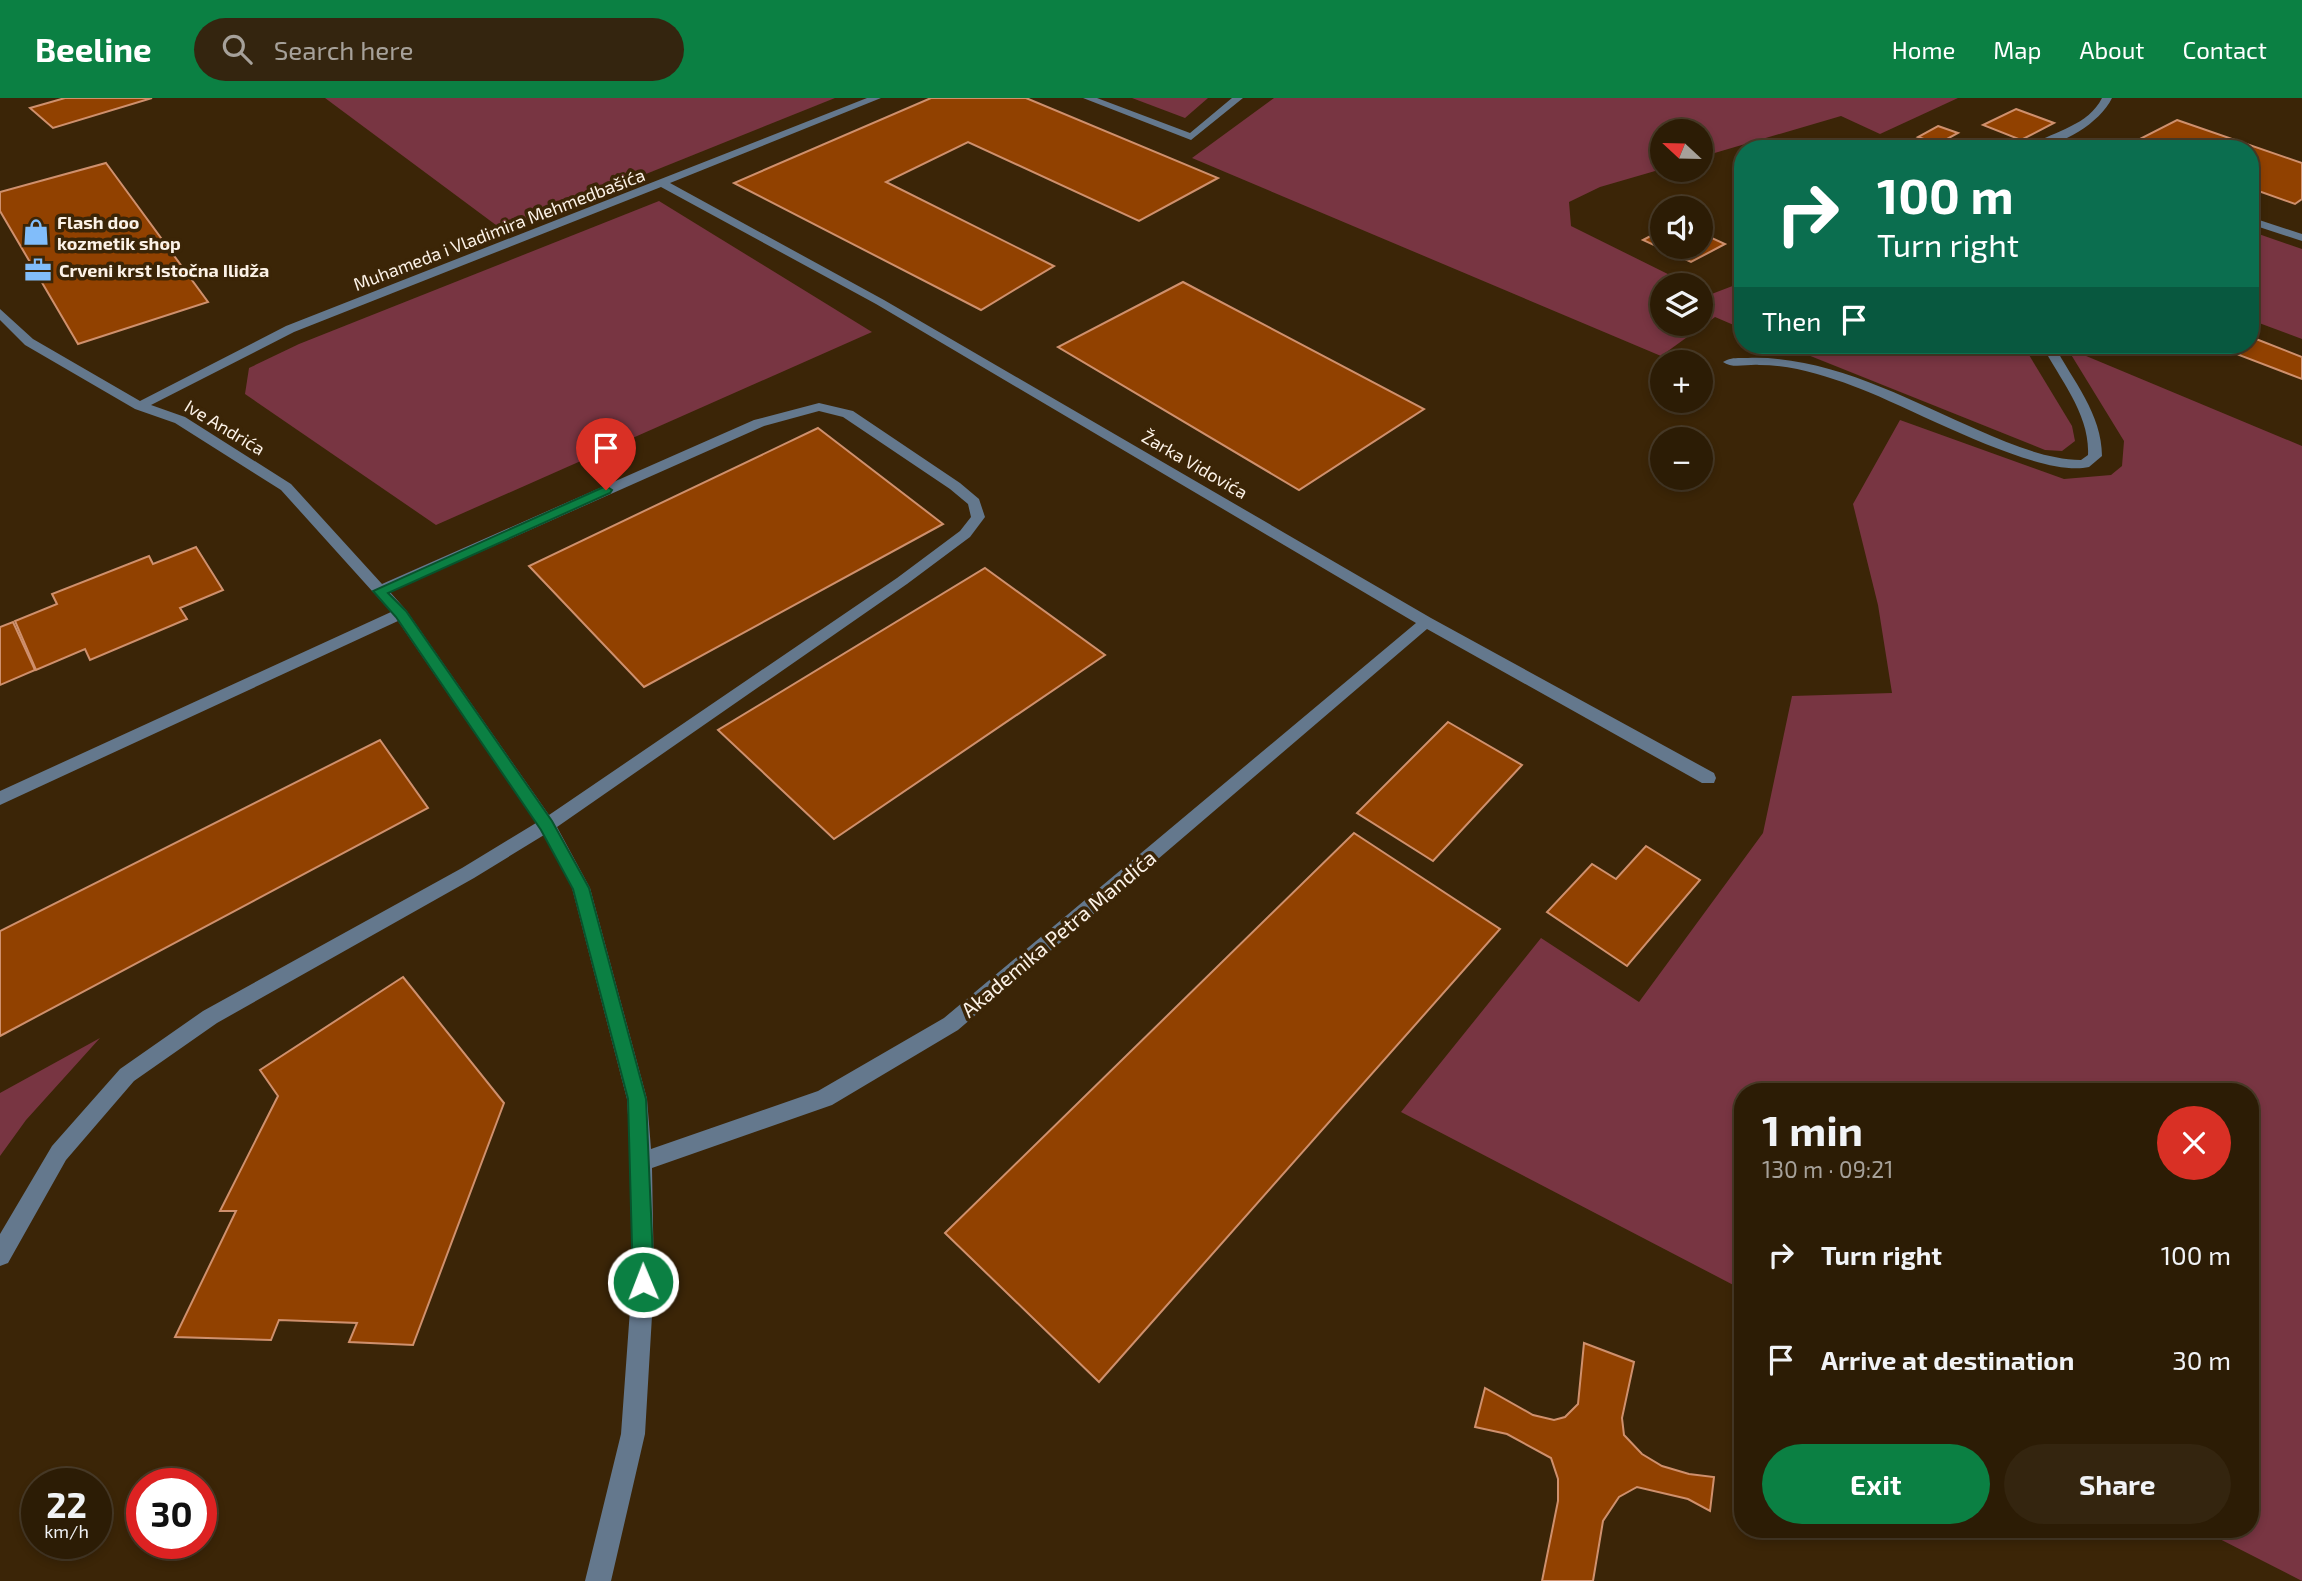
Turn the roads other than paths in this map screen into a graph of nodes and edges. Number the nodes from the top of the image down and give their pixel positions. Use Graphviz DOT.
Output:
graph roads {
  1 [pos="876,98"];
  2 [pos="1088,98"];
  3 [pos="1238,98"];
  4 [pos="2107,98"];
  5 [pos="2049,140"];
  6 [pos="664,184"];
  7 [pos="2259,223"];
  8 [pos="2302,238"];
  9 [pos="0,313"];
  10 [pos="2053,354"];
  11 [pos="1729,362"];
  12 [pos="140,406"];
  13 [pos="379,591"];
  14 [pos="401,614"];
  15 [pos="1426,622"];
  16 [pos="1707,778"];
  17 [pos="0,798"];
  18 [pos="547,825"];
  19 [pos="641,1162"];
  20 [pos="0,1255"];
  21 [pos="598,1581"];
  1 -- 6 [label="street, Muhameda i Vladimira Mehmedbašića"];
  2 -- 3 [label="street"];
  4 -- 5 [label="street"];
  6 -- 12 [label="street, Muhameda i Vladimira Mehmedbašića"];
  6 -- 15 [label="street, Žarka Vidovića"];
  7 -- 8 [label="street"];
  9 -- 12 [label="street, Ive Andrića"];
  10 -- 11 [label="street"];
  12 -- 13 [label="street, Ive Andrića"];
  13 -- 14 [label="street, Ive Andrića"];
  13 -- 18 [label="street"];
  14 -- 17 [label="street"];
  14 -- 18 [label="street"];
  15 -- 16 [label="street, Žarka Vidovića"];
  15 -- 19 [label="street, Akademika Petra Mandića"];
  18 -- 19 [label="street"];
  18 -- 20 [label="street"];
  19 -- 21 [label="street"];
}
